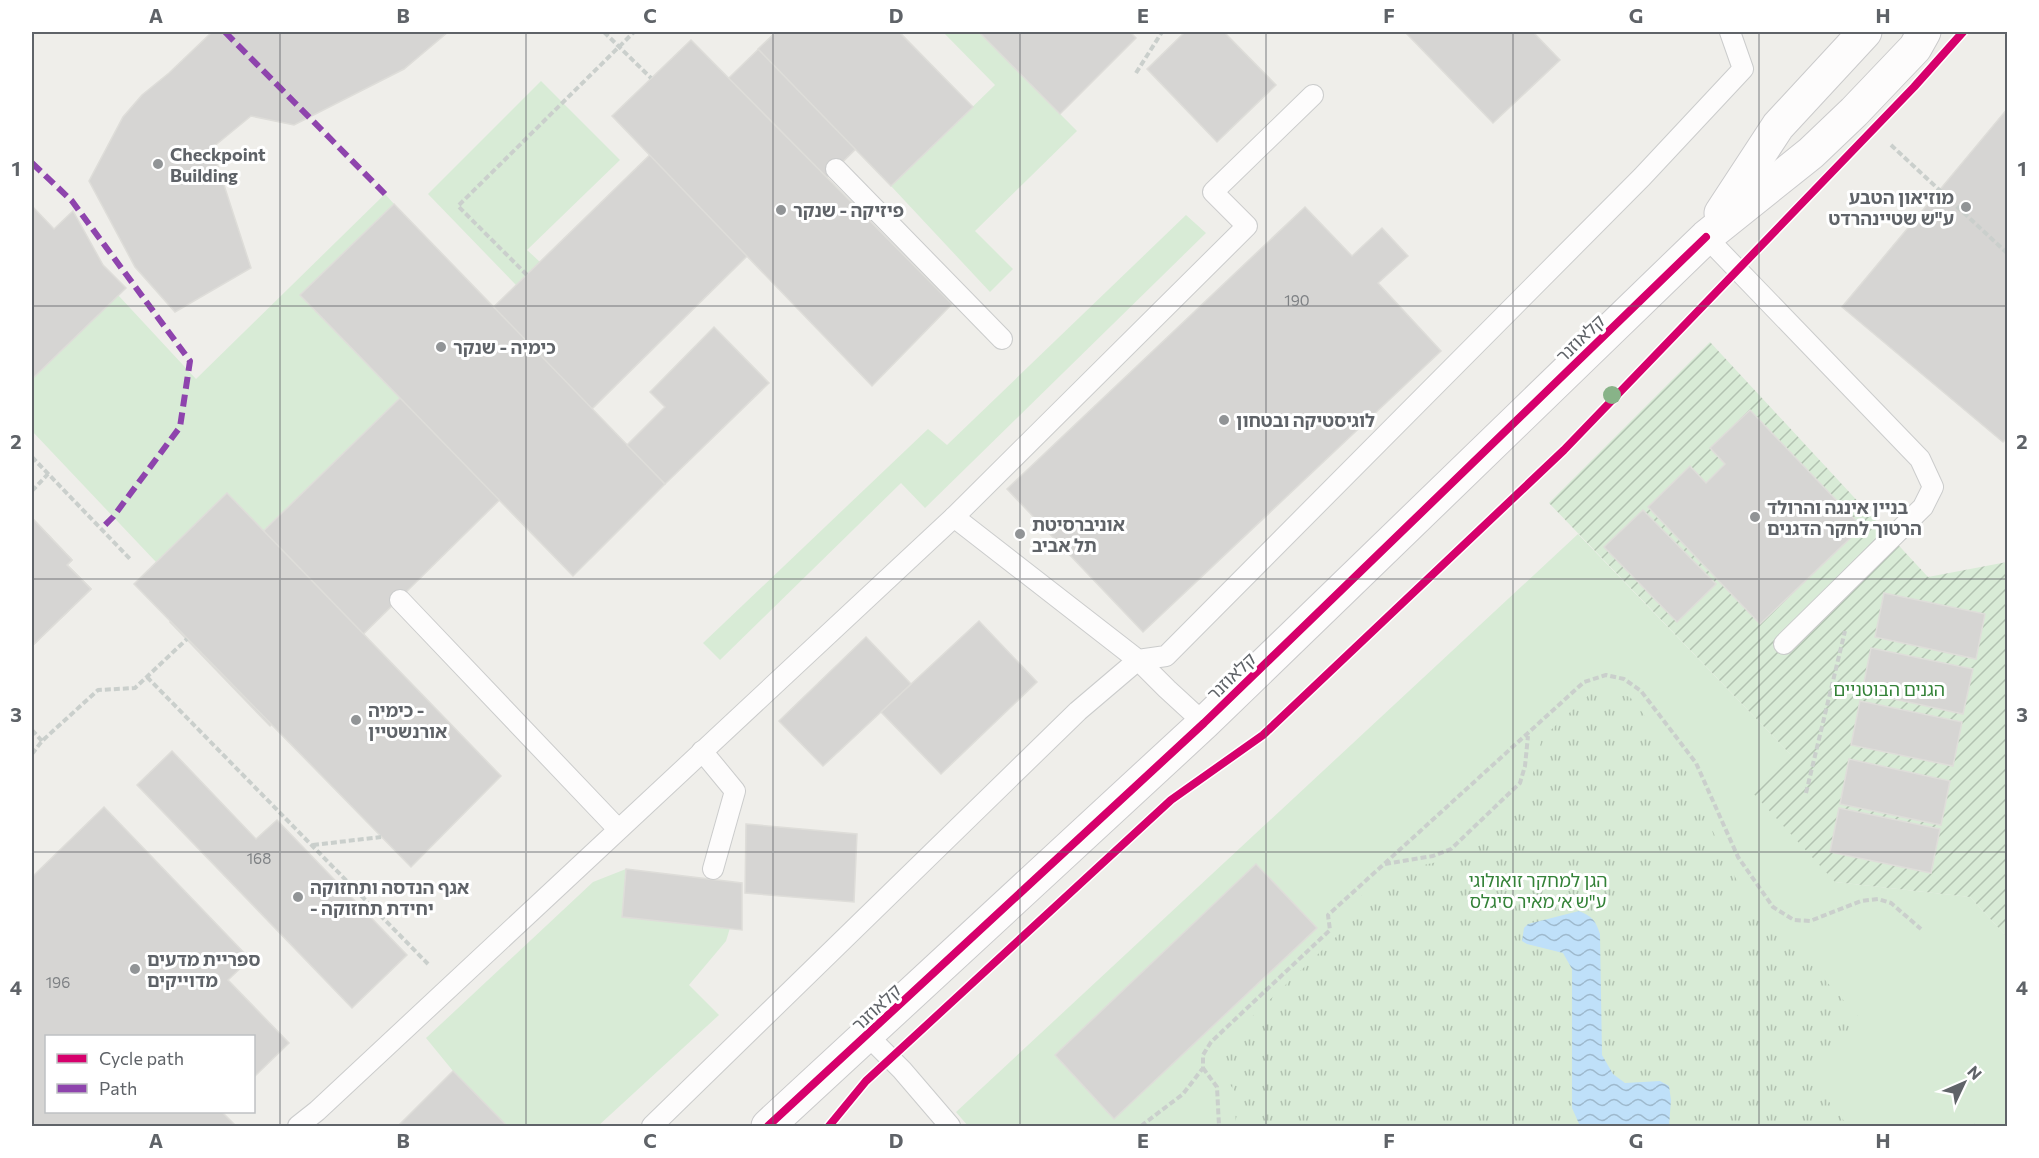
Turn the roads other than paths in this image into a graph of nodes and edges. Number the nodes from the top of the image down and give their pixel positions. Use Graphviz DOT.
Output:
graph roads {
  1 [pos="1730,32"];
  2 [pos="1865,32"];
  3 [pos="1924,32"];
  4 [pos="1313,95"];
  5 [pos="836,169"];
  6 [pos="1706,237"];
  7 [pos="1002,339"];
  8 [pos="954,517"];
  9 [pos="400,600"];
  10 [pos="1784,644"];
  11 [pos="1138,660"];
  12 [pos="1204,723"];
  13 [pos="702,751"];
  14 [pos="618,828"];
  15 [pos="713,869"];
  16 [pos="867,1035"];
  17 [pos="298,1126"];
  18 [pos="652,1126"];
  19 [pos="768,1126"];
  20 [pos="951,1126"];
  1 -- 11 [label="lane"];
  2 -- 6 [label="street, קלאוזנר"];
  3 -- 6 [label="street, קלאוזנר"];
  4 -- 8 [label="lane"];
  5 -- 7 [label="lane"];
  6 -- 10 [label="lane"];
  6 -- 12 [label="street, קלאוזנר"];
  8 -- 11 [label="lane"];
  8 -- 13 [label="lane"];
  9 -- 14 [label="lane"];
  11 -- 12 [label="lane"];
  11 -- 18 [label="lane"];
  12 -- 16 [label="street, קלאוזנר"];
  13 -- 14 [label="lane"];
  13 -- 15 [label="lane"];
  14 -- 17 [label="lane"];
  16 -- 19 [label="street, קלאוזנר"];
  16 -- 20 [label="lane"];
}
